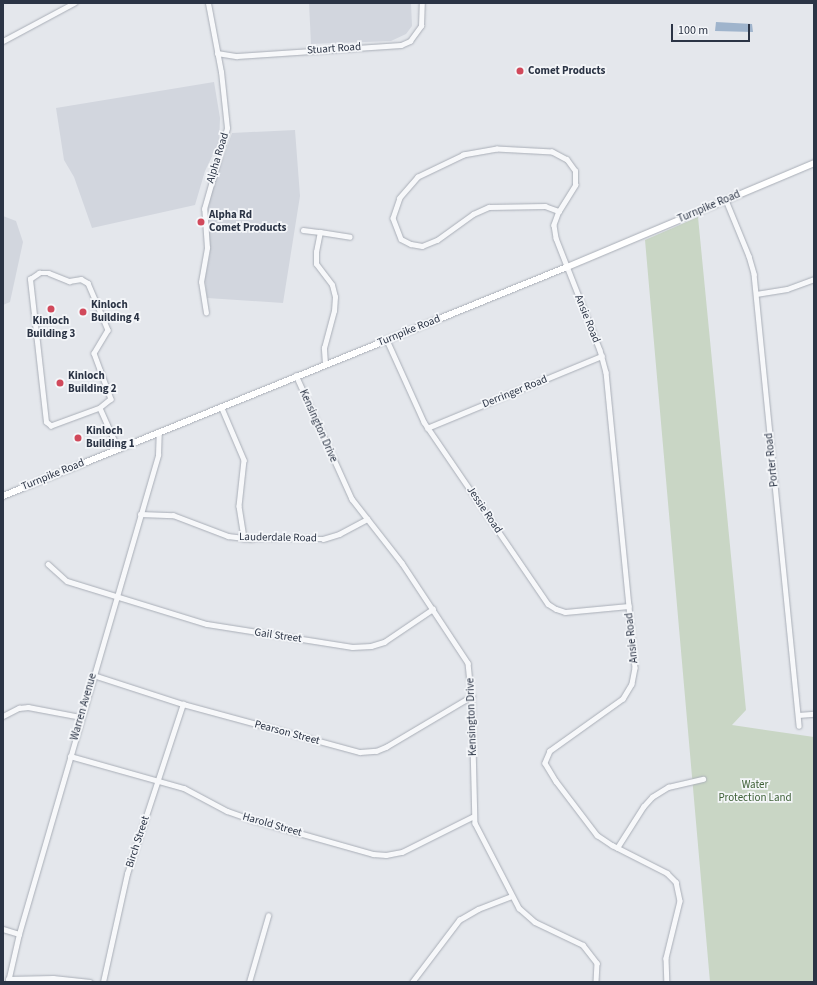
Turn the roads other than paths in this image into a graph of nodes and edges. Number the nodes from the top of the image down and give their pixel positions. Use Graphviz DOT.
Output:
graph roads {
  1 [pos="74,3"];
  2 [pos="208,3"];
  3 [pos="422,3"];
  4 [pos="3,41"];
  5 [pos="217,53"];
  6 [pos="814,163"];
  7 [pos="726,200"];
  8 [pos="560,211"];
  9 [pos="304,230"];
  10 [pos="320,232"];
  11 [pos="350,237"];
  12 [pos="567,267"];
  13 [pos="814,279"];
  14 [pos="756,294"];
  15 [pos="206,314"];
  16 [pos="387,340"];
  17 [pos="602,356"];
  18 [pos="325,364"];
  19 [pos="296,376"];
  20 [pos="221,406"];
  21 [pos="100,408"];
  22 [pos="427,428"];
  23 [pos="159,432"];
  24 [pos="118,448"];
  25 [pos="3,496"];
  26 [pos="140,514"];
  27 [pos="366,519"];
  28 [pos="244,539"];
  29 [pos="48,564"];
  30 [pos="116,598"];
  31 [pos="629,606"];
  32 [pos="433,609"];
  33 [pos="93,675"];
  34 [pos="472,696"];
  35 [pos="183,704"];
  36 [pos="814,714"];
  37 [pos="798,715"];
  38 [pos="3,716"];
  39 [pos="81,717"];
  40 [pos="799,726"];
  41 [pos="70,756"];
  42 [pos="703,779"];
  43 [pos="158,781"];
  44 [pos="474,816"];
  45 [pos="618,848"];
  46 [pos="512,896"];
  47 [pos="268,916"];
  48 [pos="3,929"];
  49 [pos="19,934"];
  50 [pos="8,980"];
  51 [pos="90,982"];
  52 [pos="103,982"];
  53 [pos="249,982"];
  54 [pos="412,982"];
  55 [pos="596,982"];
  56 [pos="667,982"];
  1 -- 4 [label="street"];
  2 -- 5 [label="street, Alpha Road"];
  3 -- 5 [label="street, Stuart Road"];
  5 -- 15 [label="street, Alpha Road"];
  6 -- 7 [label="main road, Turnpike Road"];
  7 -- 12 [label="main road, Turnpike Road"];
  7 -- 14 [label="street, Porter Road"];
  8 -- 8 [label="street, Ansie Road"];
  8 -- 12 [label="street, Ansie Road"];
  9 -- 10 [label="street"];
  10 -- 11 [label="street"];
  10 -- 18 [label="street"];
  12 -- 16 [label="main road, Turnpike Road"];
  12 -- 17 [label="street, Ansie Road"];
  13 -- 14 [label="street"];
  14 -- 37 [label="street, Porter Road"];
  16 -- 18 [label="main road, Turnpike Road"];
  16 -- 22 [label="street, Jessie Road"];
  17 -- 22 [label="street, Derringer Road"];
  17 -- 31 [label="street, Ansie Road"];
  18 -- 19 [label="main road, Turnpike Road"];
  19 -- 20 [label="main road, Turnpike Road"];
  19 -- 27 [label="street, Kensington Drive"];
  20 -- 23 [label="main road, Turnpike Road"];
  20 -- 28 [label="street"];
  21 -- 21 [label="street"];
  21 -- 24 [label="street"];
  22 -- 31 [label="street, Jessie Road"];
  23 -- 24 [label="main road, Turnpike Road"];
  23 -- 26 [label="street, Warren Avenue"];
  24 -- 25 [label="main road, Turnpike Road"];
  26 -- 28 [label="street, Lauderdale Road"];
  26 -- 30 [label="street, Warren Avenue"];
  27 -- 28 [label="street, Lauderdale Road"];
  27 -- 32 [label="street, Kensington Drive"];
  29 -- 30 [label="street, Gail Street"];
  30 -- 32 [label="street, Gail Street"];
  30 -- 33 [label="street, Warren Avenue"];
  31 -- 45 [label="street, Ansie Road"];
  32 -- 34 [label="street, Kensington Drive"];
  33 -- 35 [label="street, Pearson Street"];
  33 -- 39 [label="street, Warren Avenue"];
  34 -- 35 [label="street, Pearson Street"];
  34 -- 44 [label="street, Kensington Drive"];
  35 -- 43 [label="street, Birch Street"];
  36 -- 37 [label="street"];
  37 -- 40 [label="street, Porter Road"];
  38 -- 39 [label="street"];
  39 -- 41 [label="street, Warren Avenue"];
  41 -- 43 [label="street, Harold Street"];
  41 -- 49 [label="street, Warren Avenue"];
  42 -- 45 [label="street"];
  43 -- 44 [label="street, Harold Street"];
  43 -- 52 [label="street, Birch Street"];
  44 -- 46 [label="street, Kensington Drive"];
  45 -- 56 [label="street, Ansie Road"];
  46 -- 54 [label="street"];
  46 -- 55 [label="street, Kensington Drive"];
  47 -- 53 [label="street"];
  48 -- 49 [label="street"];
  49 -- 50 [label="street, Warren Avenue"];
  50 -- 51 [label="street"];
}
